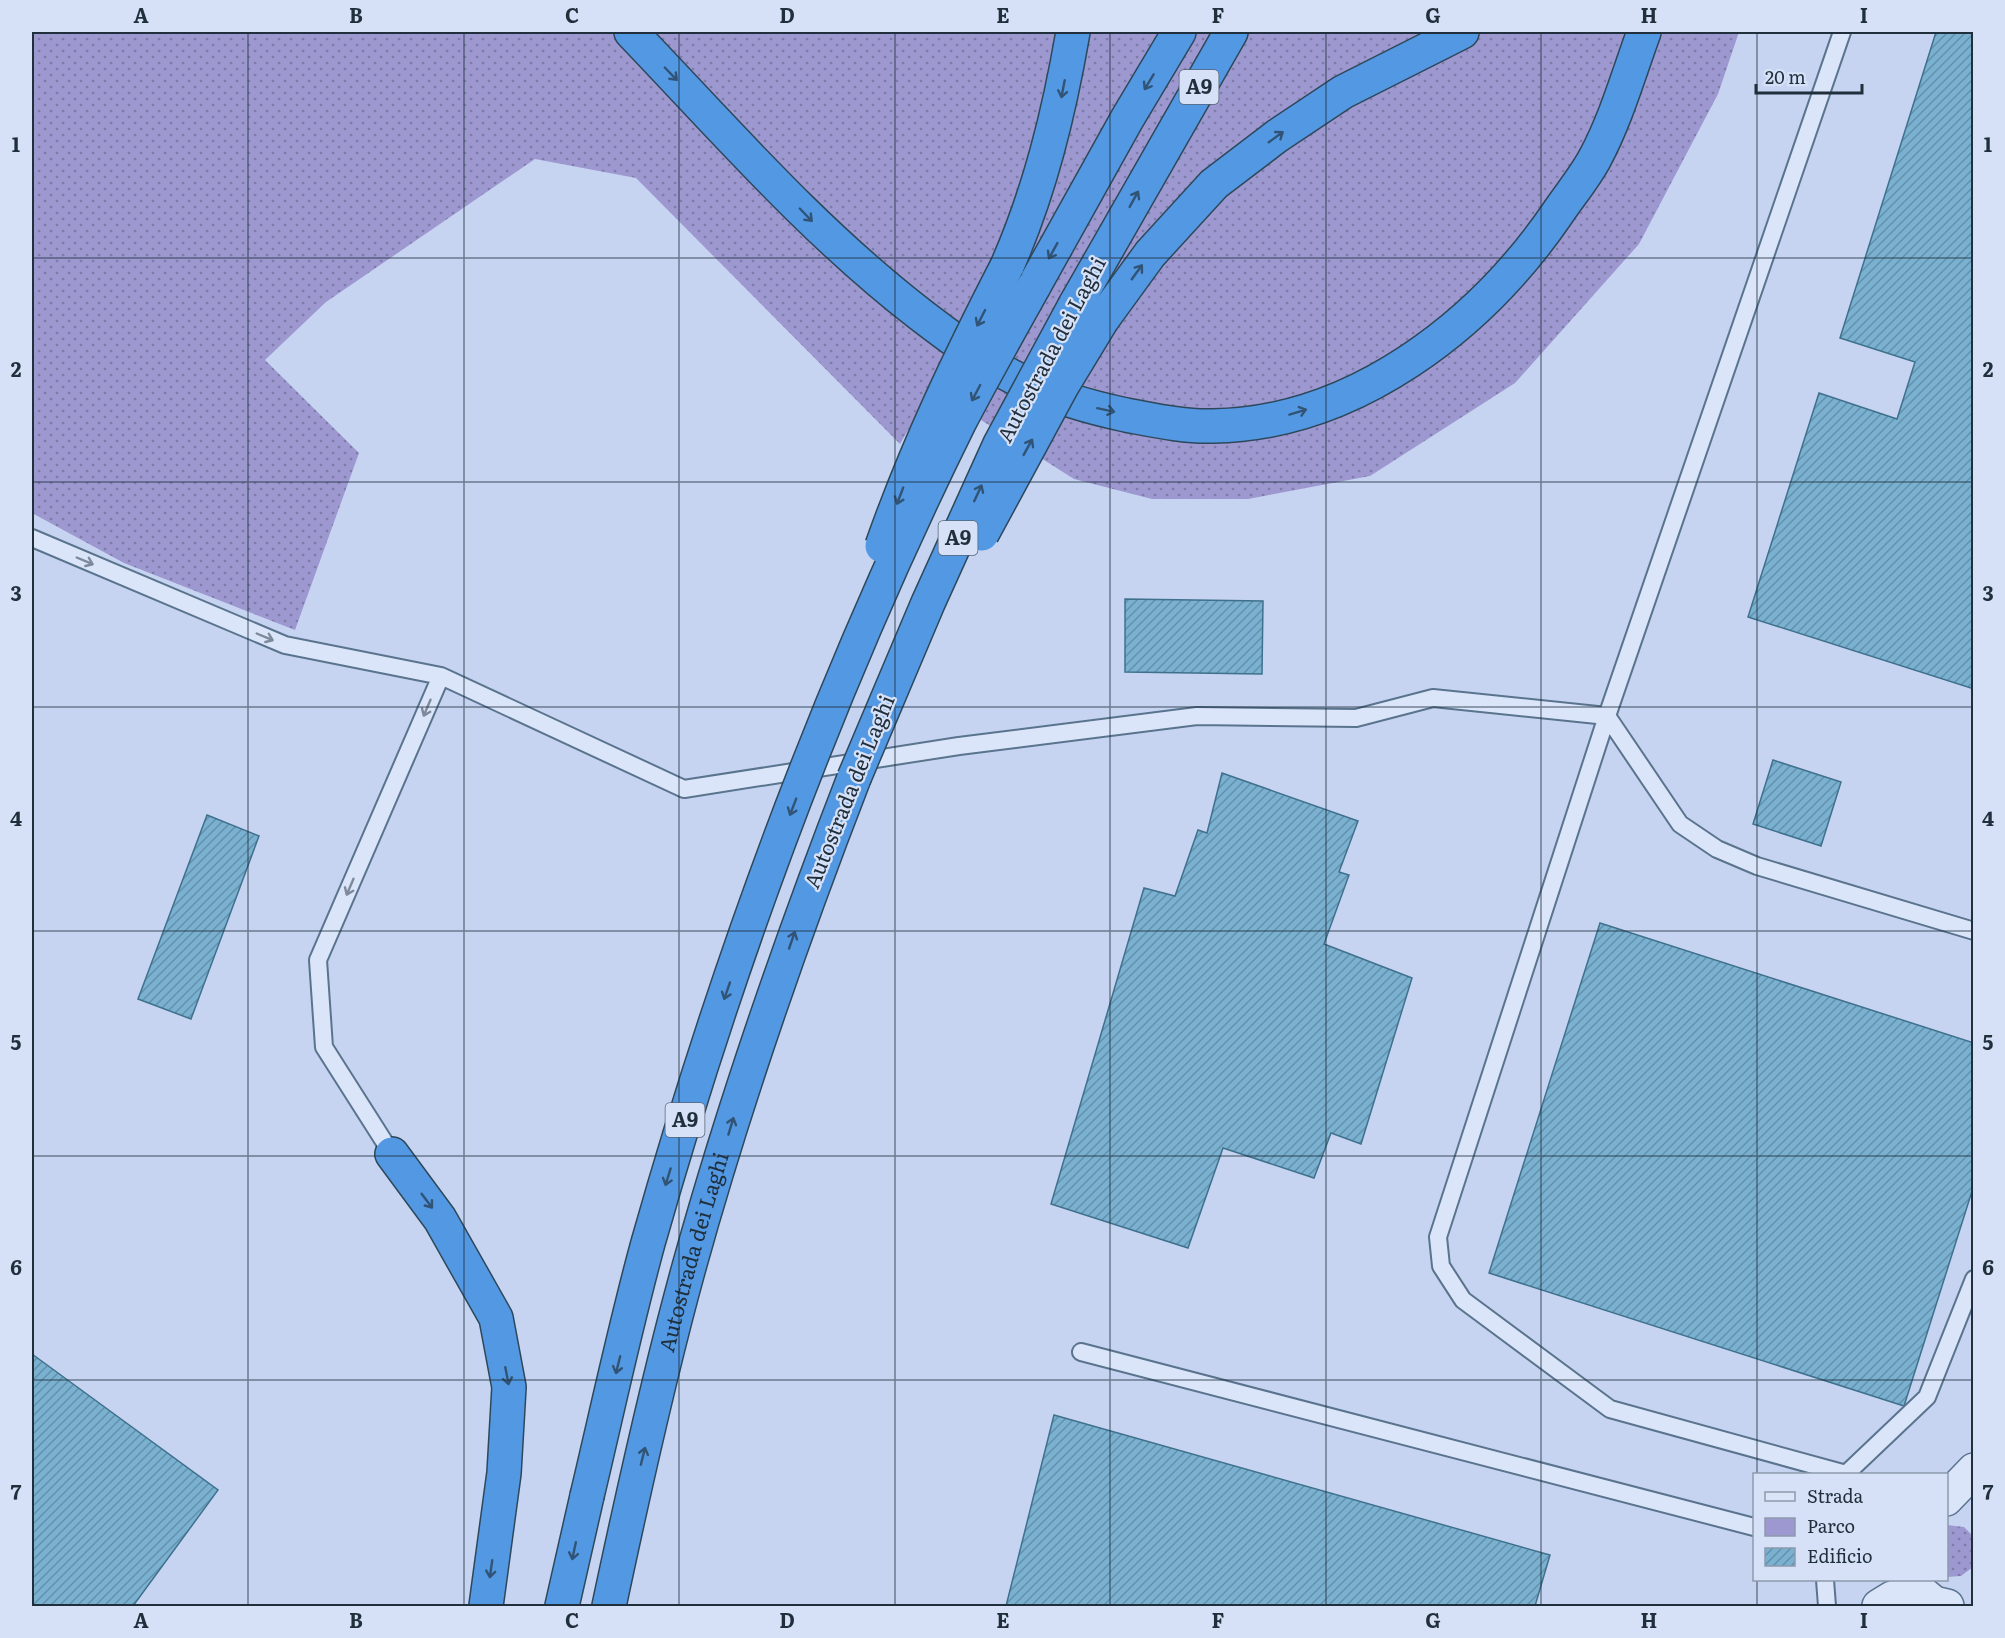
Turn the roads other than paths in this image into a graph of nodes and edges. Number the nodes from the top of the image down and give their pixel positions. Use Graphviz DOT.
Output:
graph roads {
  1 [pos="631,32"];
  2 [pos="1073,32"];
  3 [pos="1179,32"];
  4 [pos="1231,32"];
  5 [pos="1462,32"];
  6 [pos="1644,32"];
  7 [pos="1842,32"];
  8 [pos="1088,312"];
  9 [pos="32,538"];
  10 [pos="441,676"];
  11 [pos="1607,716"];
  12 [pos="814,753"];
  13 [pos="1974,931"];
  14 [pos="392,1154"];
  15 [pos="1974,1280"];
  16 [pos="1081,1352"];
  17 [pos="1974,1470"];
  18 [pos="1842,1473"];
  19 [pos="1847,1473"];
  20 [pos="1948,1500"];
  21 [pos="1948,1501"];
  22 [pos="1974,1505"];
  23 [pos="1753,1526"];
  24 [pos="1826,1581"];
  25 [pos="1900,1591"];
  26 [pos="1974,1603"];
  27 [pos="486,1606"];
  28 [pos="562,1606"];
  29 [pos="609,1606"];
  30 [pos="1827,1606"];
  31 [pos="1947,1606"];
  32 [pos="1954,1606"];
  1 -- 6 [label="highway, one-way"];
  2 -- 12 [label="highway, one-way, bridge"];
  3 -- 12 [label="highway, A9, one-way, bridge"];
  8 -- 4 [label="highway, Autostrada dei Laghi / A9, one-way"];
  8 -- 5 [label="highway, one-way"];
  7 -- 11 [label="lane"];
  29 -- 8 [label="highway, Autostrada dei Laghi / A9, one-way, bridge"];
  9 -- 10 [label="lane, one-way"];
  10 -- 11 [label="lane"];
  10 -- 14 [label="lane, one-way"];
  11 -- 13 [label="lane"];
  11 -- 18 [label="lane"];
  12 -- 28 [label="highway, A9, one-way, bridge"];
  14 -- 27 [label="highway, one-way"];
  15 -- 19 [label="lane"];
  16 -- 23 [label="lane"];
  17 -- 20 [label="street"];
  21 -- 22 [label="street"];
  24 -- 30 [label="lane"];
  25 -- 31 [label="street"];
  26 -- 32 [label="street"];
}
